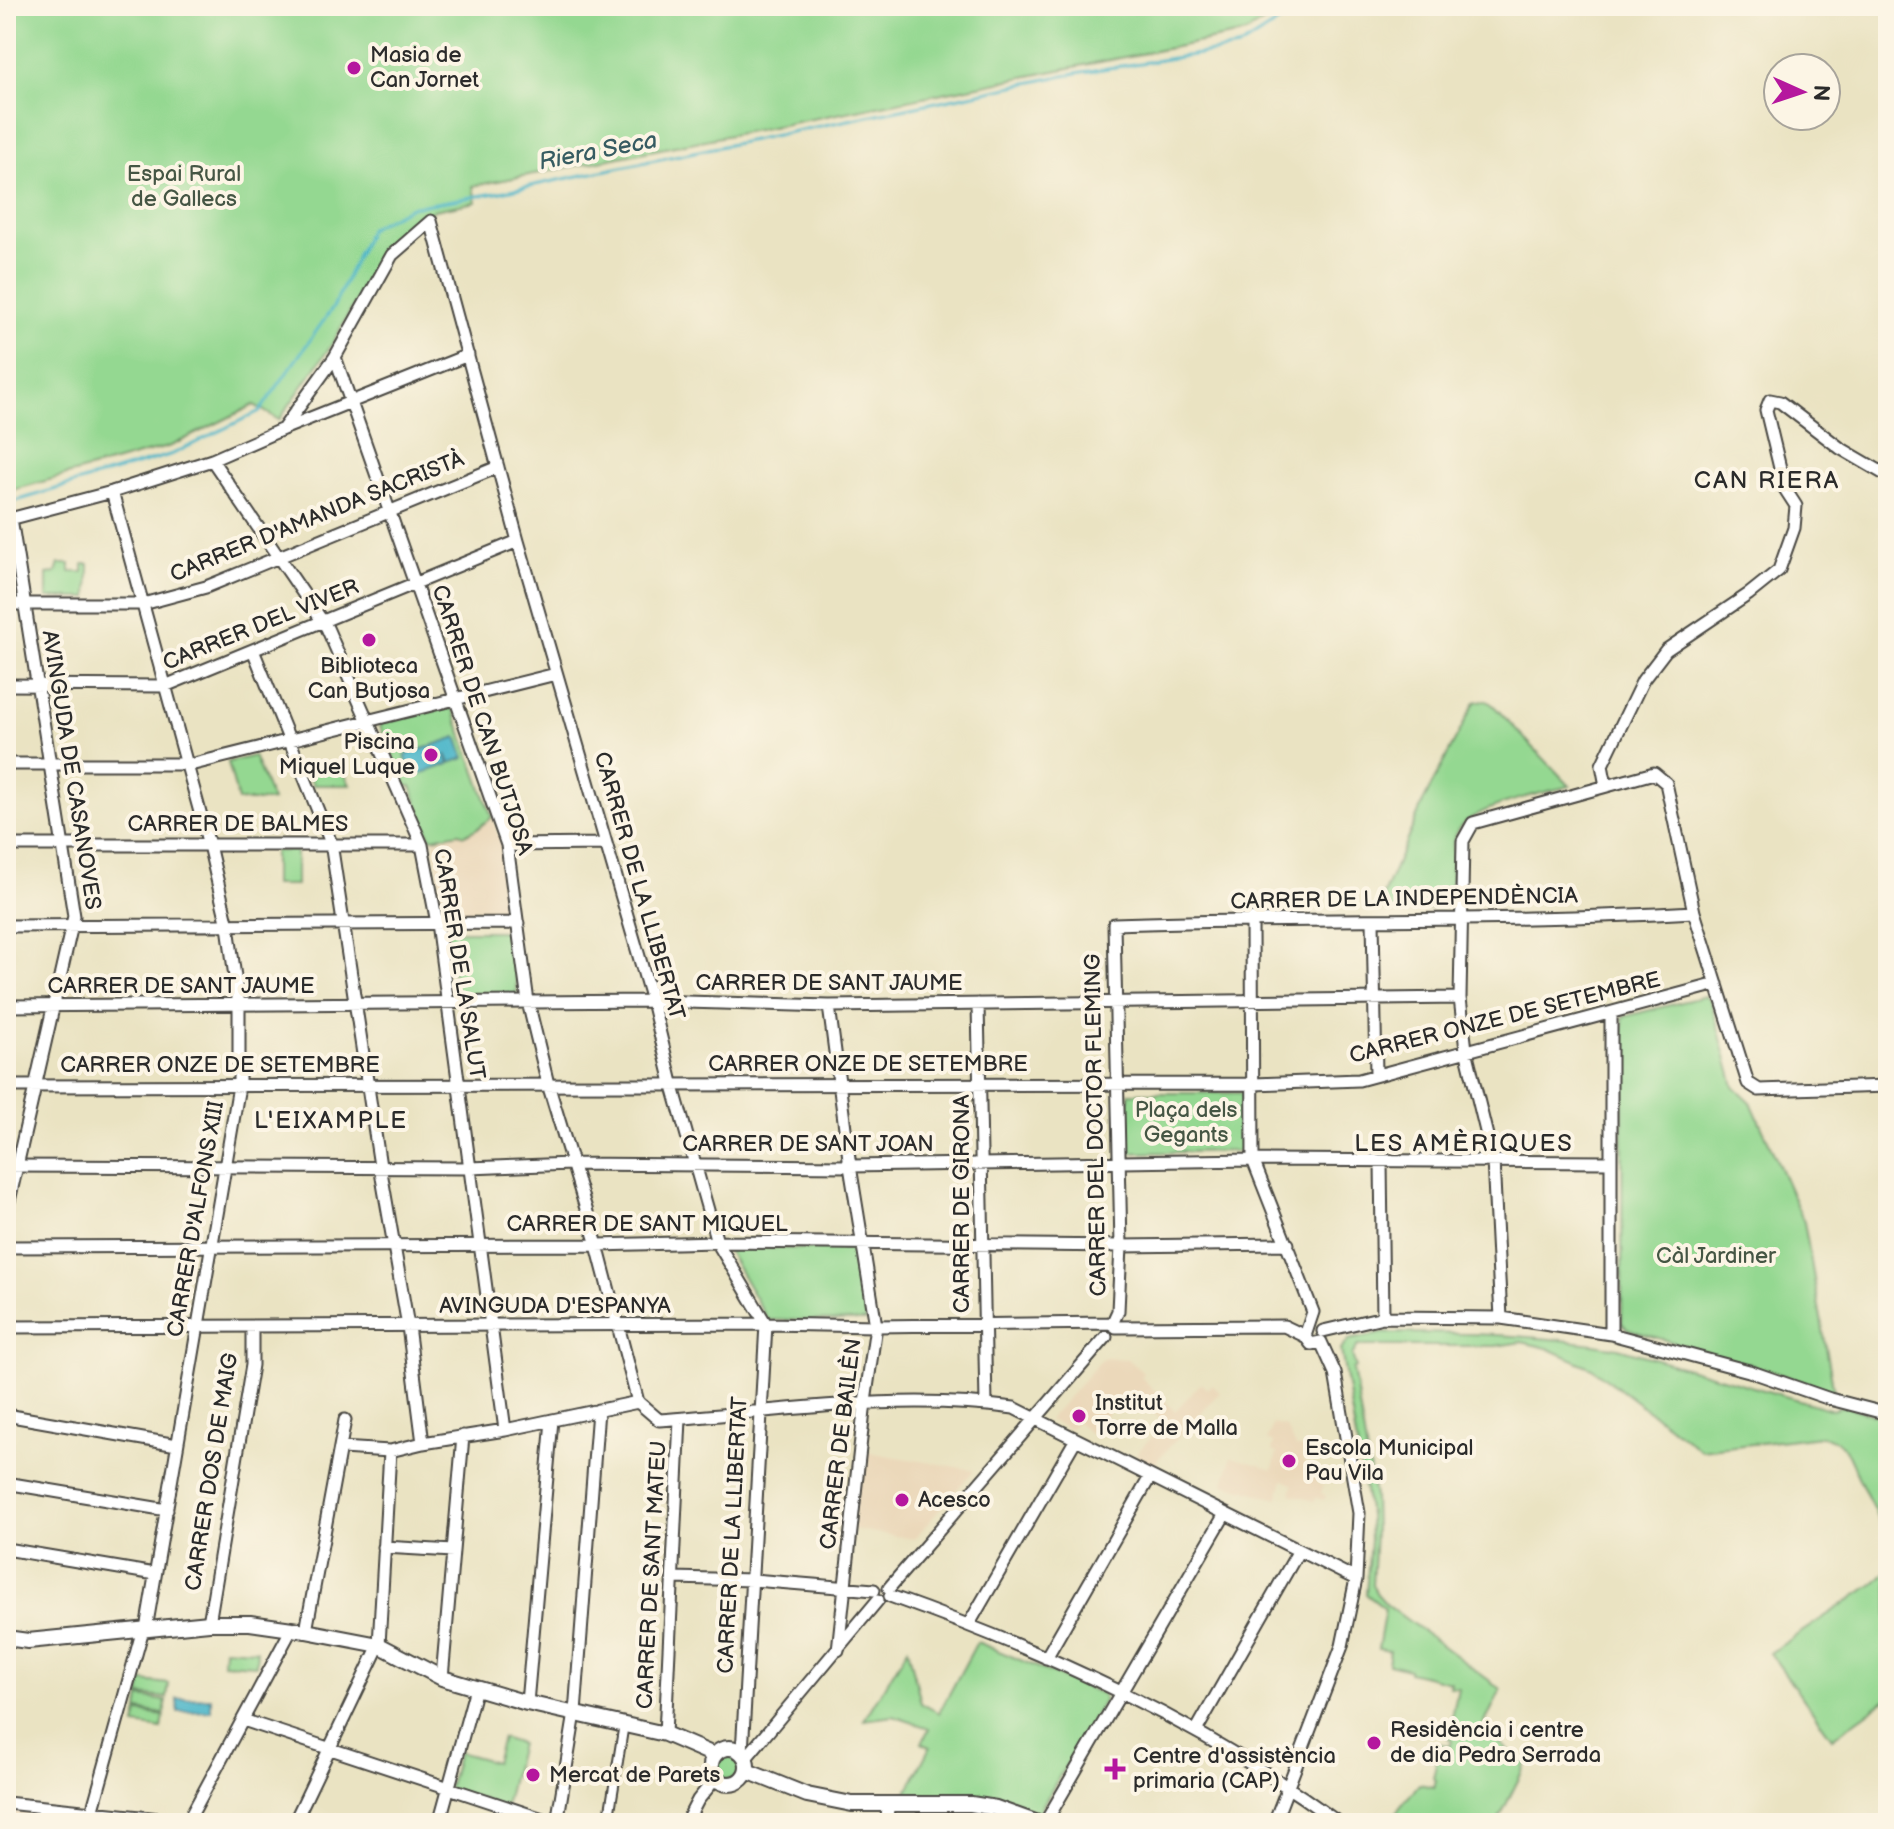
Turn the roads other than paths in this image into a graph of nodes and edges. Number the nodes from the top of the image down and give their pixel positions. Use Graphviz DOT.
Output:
graph roads {
  1 [pos="468,355"];
  2 [pos="335,357"];
  3 [pos="350,403"];
  4 [pos="283,429"];
  5 [pos="212,460"];
  6 [pos="498,467"];
  7 [pos="1888,476"];
  8 [pos="112,492"];
  9 [pos="389,512"];
  10 [pos="9,519"];
  11 [pos="518,541"];
  12 [pos="278,557"];
  13 [pos="416,585"];
  14 [pos="6,604"];
  15 [pos="25,604"];
  16 [pos="143,604"];
  17 [pos="324,622"];
  18 [pos="253,650"];
  19 [pos="556,674"];
  20 [pos="6,685"];
  21 [pos="38,686"];
  22 [pos="165,686"];
  23 [pos="456,699"];
  24 [pos="368,721"];
  25 [pos="290,740"];
  26 [pos="6,764"];
  27 [pos="51,765"];
  28 [pos="187,765"];
  29 [pos="1606,786"];
  30 [pos="331,843"];
  31 [pos="605,844"];
  32 [pos="6,845"];
  33 [pos="64,845"];
  34 [pos="209,845"];
  35 [pos="422,845"];
  36 [pos="507,845"];
  37 [pos="1694,912"];
  38 [pos="1463,918"];
  39 [pos="1252,919"];
  40 [pos="1373,921"];
  41 [pos="437,923"];
  42 [pos="518,923"];
  43 [pos="342,924"];
  44 [pos="1114,924"];
  45 [pos="6,926"];
  46 [pos="74,926"];
  47 [pos="228,926"];
  48 [pos="1717,984"];
  49 [pos="1375,998"];
  50 [pos="1460,998"];
  51 [pos="652,1001"];
  52 [pos="1116,1001"];
  53 [pos="1253,1001"];
  54 [pos="528,1002"];
  55 [pos="447,1003"];
  56 [pos="978,1004"];
  57 [pos="356,1005"];
  58 [pos="6,1006"];
  59 [pos="55,1006"];
  60 [pos="239,1006"];
  61 [pos="829,1006"];
  62 [pos="1611,1013"];
  63 [pos="1466,1050"];
  64 [pos="1376,1074"];
  65 [pos="672,1083"];
  66 [pos="367,1084"];
  67 [pos="458,1084"];
  68 [pos="548,1084"];
  69 [pos="1117,1084"];
  70 [pos="1254,1084"];
  71 [pos="840,1085"];
  72 [pos="981,1085"];
  73 [pos="6,1086"];
  74 [pos="36,1086"];
  75 [pos="239,1086"];
  76 [pos="1888,1086"];
  77 [pos="1118,1160"];
  78 [pos="1253,1160"];
  79 [pos="1493,1160"];
  80 [pos="1381,1162"];
  81 [pos="1610,1162"];
  82 [pos="982,1163"];
  83 [pos="571,1164"];
  84 [pos="694,1165"];
  85 [pos="12,1166"];
  86 [pos="380,1166"];
  87 [pos="850,1166"];
  88 [pos="224,1167"];
  89 [pos="470,1168"];
  90 [pos="6,1214"];
  91 [pos="717,1242"];
  92 [pos="395,1244"];
  93 [pos="985,1244"];
  94 [pos="1288,1244"];
  95 [pos="482,1245"];
  96 [pos="597,1245"];
  97 [pos="863,1245"];
  98 [pos="1121,1246"];
  99 [pos="6,1247"];
  100 [pos="211,1247"];
  101 [pos="1383,1317"];
  102 [pos="1501,1318"];
  103 [pos="766,1324"];
  104 [pos="983,1324"];
  105 [pos="491,1325"];
  106 [pos="1111,1325"];
  107 [pos="408,1326"];
  108 [pos="620,1326"];
  109 [pos="876,1326"];
  110 [pos="6,1327"];
  111 [pos="252,1327"];
  112 [pos="198,1328"];
  113 [pos="1308,1331"];
  114 [pos="1611,1334"];
  115 [pos="1322,1337"];
  116 [pos="638,1402"];
  117 [pos="865,1402"];
  118 [pos="986,1404"];
  119 [pos="598,1410"];
  120 [pos="759,1412"];
  121 [pos="1888,1414"];
  122 [pos="6,1415"];
  123 [pos="1037,1417"];
  124 [pos="680,1419"];
  125 [pos="345,1420"];
  126 [pos="552,1420"];
  127 [pos="505,1430"];
  128 [pos="463,1436"];
  129 [pos="1076,1439"];
  130 [pos="423,1443"];
  131 [pos="177,1445"];
  132 [pos="341,1448"];
  133 [pos="390,1451"];
  134 [pos="1150,1477"];
  135 [pos="6,1483"];
  136 [pos="167,1510"];
  137 [pos="1225,1514"];
  138 [pos="384,1547"];
  139 [pos="6,1549"];
  140 [pos="453,1551"];
  141 [pos="1298,1552"];
  142 [pos="155,1574"];
  143 [pos="673,1578"];
  144 [pos="1356,1579"];
  145 [pos="753,1580"];
  146 [pos="844,1586"];
  147 [pos="890,1592"];
  148 [pos="876,1595"];
  149 [pos="209,1623"];
  150 [pos="969,1624"];
  151 [pos="145,1629"];
  152 [pos="291,1630"];
  153 [pos="306,1631"];
  154 [pos="6,1638"];
  155 [pos="379,1645"];
  156 [pos="838,1650"];
  157 [pos="1046,1658"];
  158 [pos="442,1678"];
  159 [pos="476,1688"];
  160 [pos="1121,1690"];
  161 [pos="527,1703"];
  162 [pos="575,1713"];
  163 [pos="243,1720"];
  164 [pos="624,1724"];
  165 [pos="1196,1731"];
  166 [pos="665,1734"];
  167 [pos="328,1749"];
  168 [pos="714,1755"];
  169 [pos="745,1761"];
  170 [pos="715,1779"];
  171 [pos="1289,1786"];
  172 [pos="448,1789"];
  173 [pos="6,1803"];
  174 [pos="889,1803"];
  175 [pos="92,1812"];
  176 [pos="187,1822"];
  177 [pos="198,1823"];
  178 [pos="294,1823"];
  179 [pos="439,1823"];
  180 [pos="556,1823"];
  181 [pos="608,1823"];
  182 [pos="686,1823"];
  183 [pos="886,1823"];
  184 [pos="1038,1823"];
  185 [pos="1045,1823"];
  186 [pos="1274,1823"];
  187 [pos="1339,1823"];
  1 -- 2 [label="street, CARRER DE LA LLIBERTAT"];
  1 -- 3 [label="street"];
  1 -- 6 [label="street, CARRER DE LA LLIBERTAT"];
  2 -- 3 [label="street, CARRER DE CAN BUTJOSA"];
  2 -- 4 [label="street"];
  3 -- 4 [label="street"];
  3 -- 9 [label="street, CARRER DE CAN BUTJOSA"];
  4 -- 5 [label="street"];
  5 -- 8 [label="street"];
  5 -- 12 [label="street, CARRER DE LA SALUT"];
  6 -- 9 [label="street, CARRER D'AMANDA SACRISTÀ"];
  6 -- 11 [label="street, CARRER DE LA LLIBERTAT"];
  7 -- 29 [label="street"];
  8 -- 10 [label="street"];
  8 -- 16 [label="street, CARRER D'ALFONS XIII"];
  9 -- 12 [label="street, CARRER D'AMANDA SACRISTÀ"];
  9 -- 13 [label="street, CARRER DE CAN BUTJOSA"];
  10 -- 15 [label="street, AVINGUDA DE CASANOVES"];
  11 -- 13 [label="street, CARRER DEL VIVER"];
  11 -- 19 [label="street, CARRER DE LA LLIBERTAT"];
  12 -- 16 [label="street, CARRER D'AMANDA SACRISTÀ"];
  12 -- 17 [label="street, CARRER DE LA SALUT"];
  13 -- 17 [label="street, CARRER DEL VIVER"];
  13 -- 23 [label="street, CARRER DE CAN BUTJOSA"];
  14 -- 15 [label="street, CARRER D'AMANDA SACRISTÀ"];
  15 -- 16 [label="street, CARRER D'AMANDA SACRISTÀ"];
  15 -- 21 [label="street, AVINGUDA DE CASANOVES"];
  16 -- 22 [label="street, CARRER D'ALFONS XIII"];
  17 -- 18 [label="street, CARRER DEL VIVER"];
  17 -- 24 [label="street, CARRER DE LA SALUT"];
  18 -- 22 [label="street, CARRER DEL VIVER"];
  18 -- 25 [label="street"];
  19 -- 23 [label="street"];
  19 -- 31 [label="street, CARRER DE LA LLIBERTAT"];
  20 -- 21 [label="street, CARRER DEL VIVER"];
  21 -- 22 [label="street, CARRER DEL VIVER"];
  21 -- 27 [label="street, AVINGUDA DE CASANOVES"];
  22 -- 28 [label="street, CARRER D'ALFONS XIII"];
  23 -- 24 [label="street"];
  23 -- 36 [label="street, CARRER DE CAN BUTJOSA"];
  24 -- 25 [label="street"];
  24 -- 35 [label="street, CARRER DE LA SALUT"];
  25 -- 28 [label="street"];
  25 -- 30 [label="street"];
  26 -- 27 [label="street"];
  27 -- 28 [label="street"];
  27 -- 33 [label="street, AVINGUDA DE CASANOVES"];
  28 -- 34 [label="street, CARRER D'ALFONS XIII"];
  29 -- 37 [label="street"];
  29 -- 38 [label="street"];
  30 -- 34 [label="street, CARRER DE BALMES"];
  30 -- 35 [label="street, CARRER DE BALMES"];
  30 -- 43 [label="street"];
  31 -- 36 [label="street"];
  31 -- 51 [label="street, CARRER DE LA LLIBERTAT"];
  32 -- 33 [label="street, CARRER DE BALMES"];
  33 -- 34 [label="street, CARRER DE BALMES"];
  33 -- 46 [label="street, AVINGUDA DE CASANOVES"];
  34 -- 47 [label="street, CARRER D'ALFONS XIII"];
  35 -- 41 [label="street, CARRER DE LA SALUT"];
  36 -- 42 [label="street, CARRER DE CAN BUTJOSA"];
  37 -- 38 [label="street, CARRER DE LA INDEPENDÈNCIA"];
  37 -- 48 [label="street"];
  38 -- 40 [label="street, CARRER DE LA INDEPENDÈNCIA"];
  38 -- 50 [label="street"];
  39 -- 40 [label="street, CARRER DE LA INDEPENDÈNCIA"];
  39 -- 44 [label="street, CARRER DE LA INDEPENDÈNCIA"];
  39 -- 53 [label="street"];
  40 -- 49 [label="street"];
  41 -- 42 [label="street"];
  41 -- 43 [label="street"];
  41 -- 55 [label="street, CARRER DE LA SALUT"];
  42 -- 54 [label="street, CARRER DE CAN BUTJOSA"];
  43 -- 47 [label="street"];
  43 -- 57 [label="street"];
  44 -- 52 [label="street, CARRER DEL DOCTOR FLEMING"];
  45 -- 46 [label="street"];
  46 -- 47 [label="street"];
  46 -- 59 [label="street, AVINGUDA DE CASANOVES"];
  47 -- 60 [label="street, CARRER D'ALFONS XIII"];
  48 -- 62 [label="street, CARRER ONZE DE SETEMBRE"];
  48 -- 76 [label="street"];
  49 -- 50 [label="street, CARRER DE SANT JAUME"];
  49 -- 53 [label="street, CARRER DE SANT JAUME"];
  49 -- 64 [label="street"];
  50 -- 63 [label="street"];
  51 -- 54 [label="street, CARRER DE SANT JAUME"];
  51 -- 61 [label="street, CARRER DE SANT JAUME"];
  51 -- 65 [label="street, CARRER DE LA LLIBERTAT"];
  52 -- 53 [label="street, CARRER DE SANT JAUME"];
  52 -- 56 [label="street, CARRER DE SANT JAUME"];
  52 -- 69 [label="street, CARRER DEL DOCTOR FLEMING"];
  53 -- 70 [label="street"];
  54 -- 55 [label="street, CARRER DE SANT JAUME"];
  54 -- 68 [label="street, CARRER DE CAN BUTJOSA"];
  55 -- 57 [label="street, CARRER DE SANT JAUME"];
  55 -- 67 [label="street, CARRER DE LA SALUT"];
  56 -- 61 [label="street, CARRER DE SANT JAUME"];
  56 -- 72 [label="street, CARRER DE GIRONA"];
  57 -- 60 [label="street, CARRER DE SANT JAUME"];
  57 -- 66 [label="street"];
  58 -- 59 [label="street, CARRER DE SANT JAUME"];
  59 -- 60 [label="street, CARRER DE SANT JAUME"];
  59 -- 74 [label="street, AVINGUDA DE CASANOVES"];
  60 -- 75 [label="street, CARRER D'ALFONS XIII"];
  61 -- 71 [label="street, CARRER DE BAILÈN"];
  62 -- 63 [label="street, CARRER ONZE DE SETEMBRE"];
  62 -- 81 [label="street"];
  63 -- 64 [label="street, CARRER ONZE DE SETEMBRE"];
  63 -- 79 [label="street"];
  64 -- 70 [label="street, CARRER ONZE DE SETEMBRE"];
  65 -- 68 [label="street, CARRER ONZE DE SETEMBRE"];
  65 -- 71 [label="street, CARRER ONZE DE SETEMBRE"];
  65 -- 84 [label="street, CARRER DE LA LLIBERTAT"];
  66 -- 67 [label="street, CARRER ONZE DE SETEMBRE"];
  66 -- 75 [label="street, CARRER ONZE DE SETEMBRE"];
  66 -- 86 [label="street"];
  67 -- 68 [label="street, CARRER ONZE DE SETEMBRE"];
  67 -- 89 [label="street, CARRER DE LA SALUT"];
  68 -- 83 [label="street, CARRER DE CAN BUTJOSA"];
  69 -- 70 [label="street, CARRER ONZE DE SETEMBRE"];
  69 -- 72 [label="street, CARRER ONZE DE SETEMBRE"];
  69 -- 77 [label="street, CARRER DEL DOCTOR FLEMING"];
  70 -- 78 [label="street"];
  71 -- 72 [label="street, CARRER ONZE DE SETEMBRE"];
  71 -- 87 [label="street, CARRER DE BAILÈN"];
  72 -- 82 [label="street, CARRER DE GIRONA"];
  73 -- 74 [label="street, CARRER ONZE DE SETEMBRE"];
  74 -- 75 [label="street, CARRER ONZE DE SETEMBRE"];
  74 -- 85 [label="street, AVINGUDA DE CASANOVES"];
  75 -- 88 [label="street, CARRER D'ALFONS XIII"];
  77 -- 78 [label="street, CARRER DE SANT JOAN"];
  77 -- 82 [label="street, CARRER DE SANT JOAN"];
  77 -- 98 [label="street, CARRER DEL DOCTOR FLEMING"];
  78 -- 80 [label="street, CARRER DE SANT JOAN"];
  78 -- 94 [label="street"];
  79 -- 80 [label="street, CARRER DE SANT JOAN"];
  79 -- 81 [label="street, CARRER DE SANT JOAN"];
  79 -- 102 [label="street"];
  80 -- 101 [label="street"];
  81 -- 114 [label="street"];
  82 -- 87 [label="street, CARRER DE SANT JOAN"];
  82 -- 93 [label="street, CARRER DE GIRONA"];
  83 -- 84 [label="street, CARRER DE SANT JOAN"];
  83 -- 89 [label="street, CARRER DE SANT JOAN"];
  83 -- 96 [label="street, CARRER DE CAN BUTJOSA"];
  84 -- 87 [label="street, CARRER DE SANT JOAN"];
  84 -- 91 [label="street, CARRER DE LA LLIBERTAT"];
  85 -- 88 [label="street, CARRER DE SANT JOAN"];
  85 -- 90 [label="street, AVINGUDA DE CASANOVES"];
  86 -- 88 [label="street, CARRER DE SANT JOAN"];
  86 -- 89 [label="street, CARRER DE SANT JOAN"];
  86 -- 92 [label="street"];
  87 -- 97 [label="street, CARRER DE BAILÈN"];
  88 -- 100 [label="street, CARRER D'ALFONS XIII"];
  89 -- 95 [label="street, CARRER DE LA SALUT"];
  91 -- 96 [label="street, CARRER DE SANT MIQUEL"];
  91 -- 97 [label="street, CARRER DE SANT MIQUEL"];
  91 -- 103 [label="street, CARRER DE LA LLIBERTAT"];
  92 -- 95 [label="street, CARRER DE SANT MIQUEL"];
  92 -- 100 [label="street, CARRER DE SANT MIQUEL"];
  92 -- 107 [label="street"];
  93 -- 97 [label="street, CARRER DE SANT MIQUEL"];
  93 -- 98 [label="street, CARRER DE SANT MIQUEL"];
  93 -- 104 [label="street, CARRER DE GIRONA"];
  94 -- 98 [label="street, CARRER DE SANT MIQUEL"];
  94 -- 113 [label="street"];
  95 -- 96 [label="street, CARRER DE SANT MIQUEL"];
  95 -- 105 [label="street, CARRER DE LA SALUT"];
  96 -- 108 [label="street, CARRER DE CAN BUTJOSA"];
  97 -- 109 [label="street, CARRER DE BAILÈN"];
  98 -- 106 [label="street, CARRER DEL DOCTOR FLEMING"];
  99 -- 100 [label="street, CARRER DE SANT MIQUEL"];
  100 -- 112 [label="street, CARRER D'ALFONS XIII"];
  101 -- 102 [label="street"];
  101 -- 115 [label="street"];
  102 -- 114 [label="street"];
  103 -- 108 [label="street, AVINGUDA D'ESPANYA"];
  103 -- 109 [label="street, AVINGUDA D'ESPANYA"];
  103 -- 120 [label="street, CARRER DE LA LLIBERTAT"];
  104 -- 106 [label="street, AVINGUDA D'ESPANYA"];
  104 -- 109 [label="street, AVINGUDA D'ESPANYA"];
  104 -- 118 [label="street, CARRER DE GIRONA"];
  105 -- 107 [label="street, AVINGUDA D'ESPANYA"];
  105 -- 108 [label="street, AVINGUDA D'ESPANYA"];
  105 -- 127 [label="street, CARRER DE LA SALUT"];
  106 -- 113 [label="street, AVINGUDA D'ESPANYA"];
  106 -- 123 [label="street"];
  107 -- 111 [label="street, AVINGUDA D'ESPANYA"];
  107 -- 130 [label="street"];
  108 -- 116 [label="street, CARRER DE CAN BUTJOSA"];
  109 -- 117 [label="street, CARRER DE BAILÈN"];
  110 -- 112 [label="street, AVINGUDA D'ESPANYA"];
  111 -- 112 [label="street, AVINGUDA D'ESPANYA"];
  111 -- 149 [label="street, CARRER DOS DE MAIG"];
  112 -- 131 [label="street, CARRER D'ALFONS XIII"];
  113 -- 115 [label="street"];
  113 -- 115 [label="street"];
  114 -- 121 [label="street"];
  115 -- 144 [label="street"];
  116 -- 119 [label="street"];
  116 -- 124 [label="street"];
  117 -- 118 [label="street"];
  117 -- 120 [label="street"];
  117 -- 146 [label="street, CARRER DE BAILÈN"];
  118 -- 123 [label="street"];
  119 -- 126 [label="street"];
  119 -- 162 [label="street"];
  120 -- 124 [label="street"];
  120 -- 145 [label="street, CARRER DE LA LLIBERTAT"];
  122 -- 131 [label="street"];
  123 -- 129 [label="street"];
  123 -- 147 [label="street"];
  124 -- 143 [label="street, CARRER DE SANT MATEU"];
  125 -- 132 [label="street"];
  126 -- 127 [label="street"];
  126 -- 161 [label="street"];
  127 -- 128 [label="street"];
  128 -- 130 [label="street"];
  128 -- 140 [label="street"];
  129 -- 134 [label="street"];
  129 -- 150 [label="street"];
  130 -- 133 [label="street"];
  131 -- 136 [label="street, CARRER D'ALFONS XIII"];
  132 -- 133 [label="street"];
  132 -- 153 [label="street"];
  133 -- 138 [label="street"];
  134 -- 137 [label="street"];
  134 -- 157 [label="street"];
  135 -- 136 [label="street"];
  136 -- 142 [label="street, CARRER D'ALFONS XIII"];
  137 -- 141 [label="street"];
  137 -- 160 [label="street"];
  138 -- 140 [label="street"];
  138 -- 155 [label="street"];
  139 -- 142 [label="street"];
  140 -- 158 [label="street"];
  141 -- 144 [label="street"];
  141 -- 165 [label="street"];
  142 -- 151 [label="street, CARRER D'ALFONS XIII"];
  143 -- 145 [label="street"];
  143 -- 166 [label="street, CARRER DE SANT MATEU"];
  144 -- 171 [label="street"];
  145 -- 146 [label="street"];
  145 -- 169 [label="street, CARRER DE LA LLIBERTAT"];
  146 -- 148 [label="street"];
  146 -- 156 [label="street, CARRER DE BAILÈN"];
  147 -- 148 [label="street"];
  147 -- 150 [label="street"];
  148 -- 156 [label="street"];
  149 -- 151 [label="street"];
  149 -- 152 [label="street"];
  150 -- 157 [label="street"];
  151 -- 154 [label="street"];
  151 -- 175 [label="street, CARRER D'ALFONS XIII"];
  152 -- 153 [label="street"];
  152 -- 163 [label="street"];
  153 -- 155 [label="street"];
  155 -- 158 [label="street"];
  155 -- 167 [label="street"];
  156 -- 169 [label="street"];
  157 -- 160 [label="street"];
  158 -- 159 [label="street"];
  159 -- 161 [label="street"];
  159 -- 172 [label="street"];
  160 -- 165 [label="street"];
  160 -- 185 [label="street"];
  161 -- 162 [label="street"];
  162 -- 164 [label="street"];
  162 -- 180 [label="street"];
  163 -- 167 [label="street"];
  163 -- 176 [label="street"];
  164 -- 166 [label="street"];
  164 -- 181 [label="street"];
  165 -- 171 [label="street"];
  166 -- 168 [label="street"];
  167 -- 172 [label="street"];
  167 -- 178 [label="street"];
  168 -- 169 [label="street"];
  168 -- 170 [label="street"];
  169 -- 170 [label="street"];
  169 -- 174 [label="street"];
  170 -- 182 [label="street"];
  171 -- 186 [label="street"];
  171 -- 187 [label="street"];
  172 -- 179 [label="street"];
  172 -- 180 [label="street"];
  173 -- 175 [label="street"];
  174 -- 183 [label="street"];
  174 -- 184 [label="street"];
  175 -- 176 [label="street"];
  176 -- 177 [label="street"];
}
